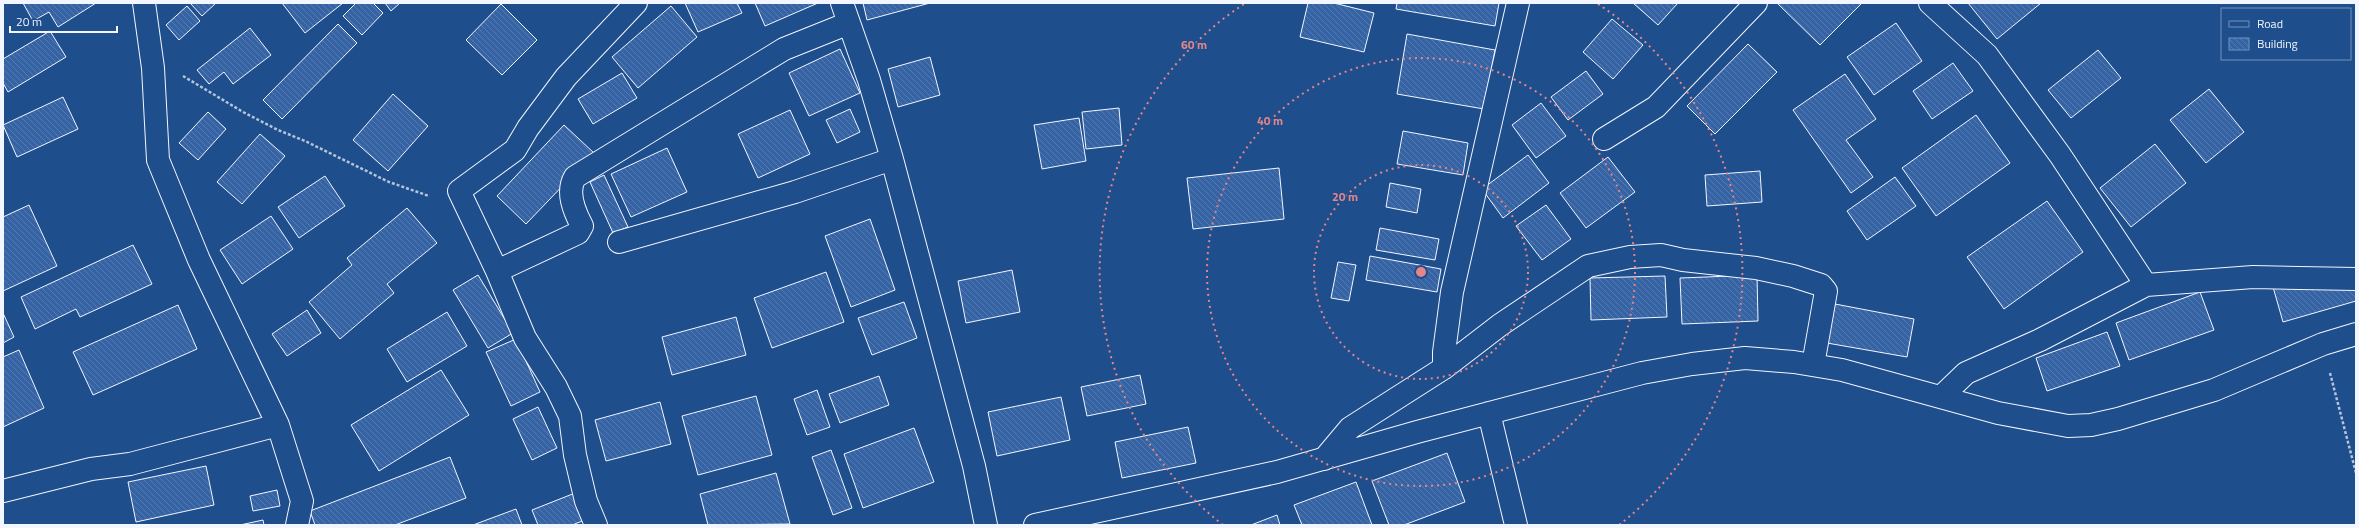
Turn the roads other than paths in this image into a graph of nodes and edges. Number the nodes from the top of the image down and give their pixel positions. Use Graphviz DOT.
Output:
graph roads {
  1 [pos="144,3"];
  2 [pos="636,3"];
  3 [pos="1518,3"];
  4 [pos="1756,3"];
  5 [pos="1930,3"];
  6 [pos="846,13"];
  7 [pos="1604,139"];
  8 [pos="892,158"];
  9 [pos="619,242"];
  10 [pos="497,271"];
  11 [pos="2356,278"];
  12 [pos="2146,284"];
  13 [pos="2356,334"];
  14 [pos="1813,365"];
  15 [pos="1444,368"];
  16 [pos="1941,397"];
  17 [pos="1489,413"];
  18 [pos="278,425"];
  19 [pos="1324,459"];
  20 [pos="3,491"];
  21 [pos="297,525"];
  22 [pos="596,525"];
  23 [pos="986,525"];
  24 [pos="1035,525"];
  25 [pos="1516,525"];
  1 -- 18 [label="street"];
  2 -- 10 [label="street"];
  3 -- 15 [label="street"];
  4 -- 7 [label="street"];
  5 -- 12 [label="street"];
  6 -- 8 [label="street"];
  6 -- 10 [label="street"];
  8 -- 9 [label="street"];
  8 -- 23 [label="street"];
  10 -- 22 [label="street"];
  11 -- 12 [label="street"];
  12 -- 16 [label="street"];
  13 -- 16 [label="street"];
  14 -- 15 [label="street"];
  14 -- 16 [label="street"];
  14 -- 17 [label="street"];
  15 -- 19 [label="street"];
  17 -- 19 [label="street"];
  17 -- 25 [label="street"];
  18 -- 20 [label="street"];
  18 -- 21 [label="street"];
  19 -- 24 [label="street"];
}
